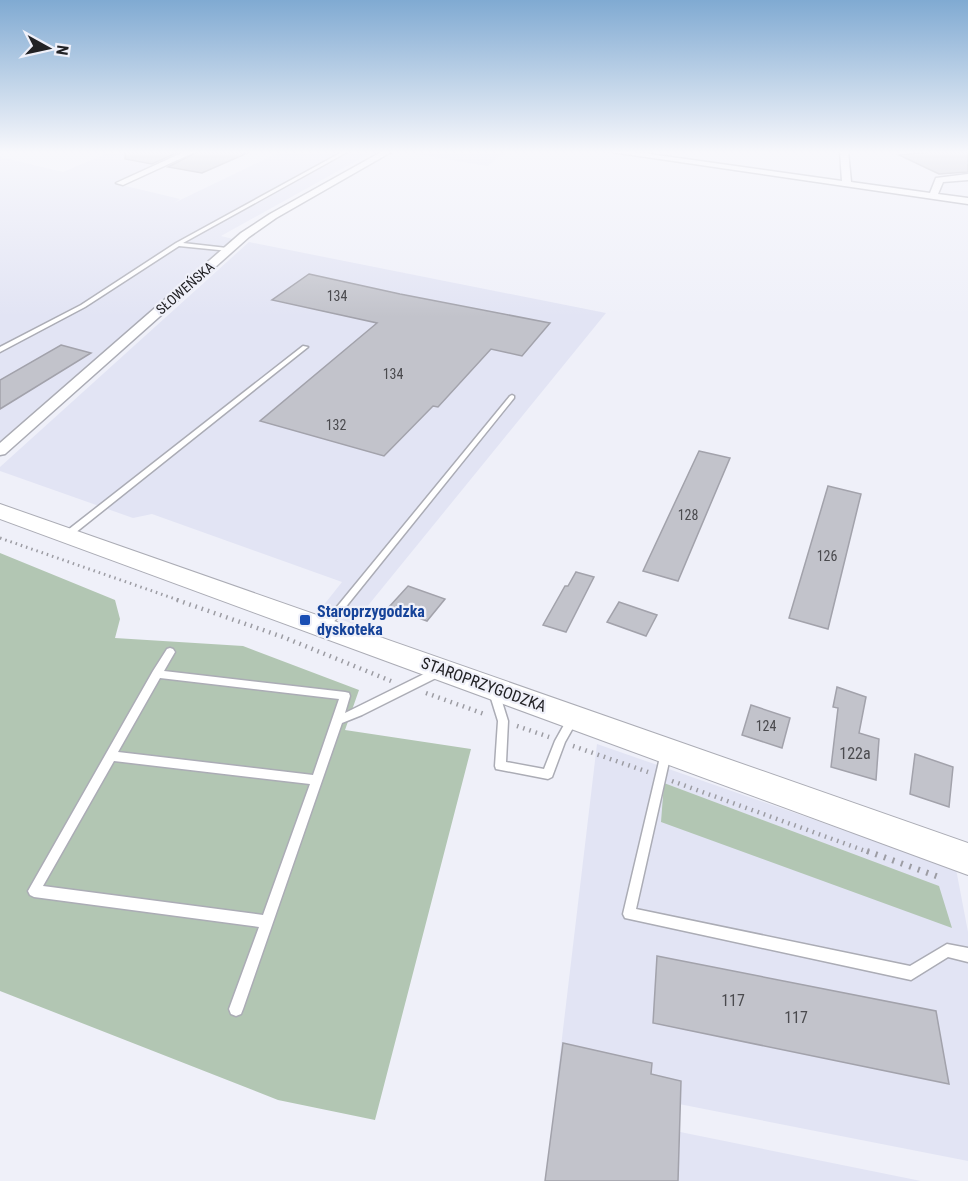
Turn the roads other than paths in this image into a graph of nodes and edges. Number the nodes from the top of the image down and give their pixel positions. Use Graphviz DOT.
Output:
graph roads {
  1 [pos="247,206"];
  2 [pos="291,206"];
  3 [pos="178,244"];
  4 [pos="227,250"];
  5 [pos="305,346"];
  6 [pos="0,350"];
  7 [pos="512,397"];
  8 [pos="0,451"];
  9 [pos="0,511"];
  10 [pos="67,535"];
  11 [pos="325,627"];
  12 [pos="170,652"];
  13 [pos="443,670"];
  14 [pos="157,674"];
  15 [pos="493,688"];
  16 [pos="574,717"];
  17 [pos="338,720"];
  18 [pos="667,750"];
  19 [pos="111,756"];
  20 [pos="316,780"];
  21 [pos="968,858"];
  22 [pos="267,922"];
  23 [pos="968,955"];
  24 [pos="236,1009"];
  1 -- 3 [label="lane"];
  2 -- 4 [label="street, SŁOWEŃSKA"];
  3 -- 4 [label="lane"];
  3 -- 6 [label="lane"];
  4 -- 8 [label="street, SŁOWEŃSKA"];
  5 -- 10 [label="lane"];
  7 -- 11 [label="lane"];
  9 -- 10 [label="street, STAROPRZYGODZKA"];
  10 -- 11 [label="street, STAROPRZYGODZKA"];
  11 -- 13 [label="street, STAROPRZYGODZKA"];
  12 -- 14 [label="lane"];
  13 -- 15 [label="street, STAROPRZYGODZKA"];
  13 -- 17 [label="lane"];
  14 -- 17 [label="lane"];
  14 -- 19 [label="lane"];
  15 -- 16 [label="street, STAROPRZYGODZKA"];
  15 -- 16 [label="lane"];
  16 -- 18 [label="street, STAROPRZYGODZKA"];
  17 -- 20 [label="lane"];
  18 -- 21 [label="street, STAROPRZYGODZKA"];
  18 -- 23 [label="lane"];
  19 -- 20 [label="lane"];
  19 -- 22 [label="lane"];
  20 -- 22 [label="lane"];
  22 -- 24 [label="lane"];
}
